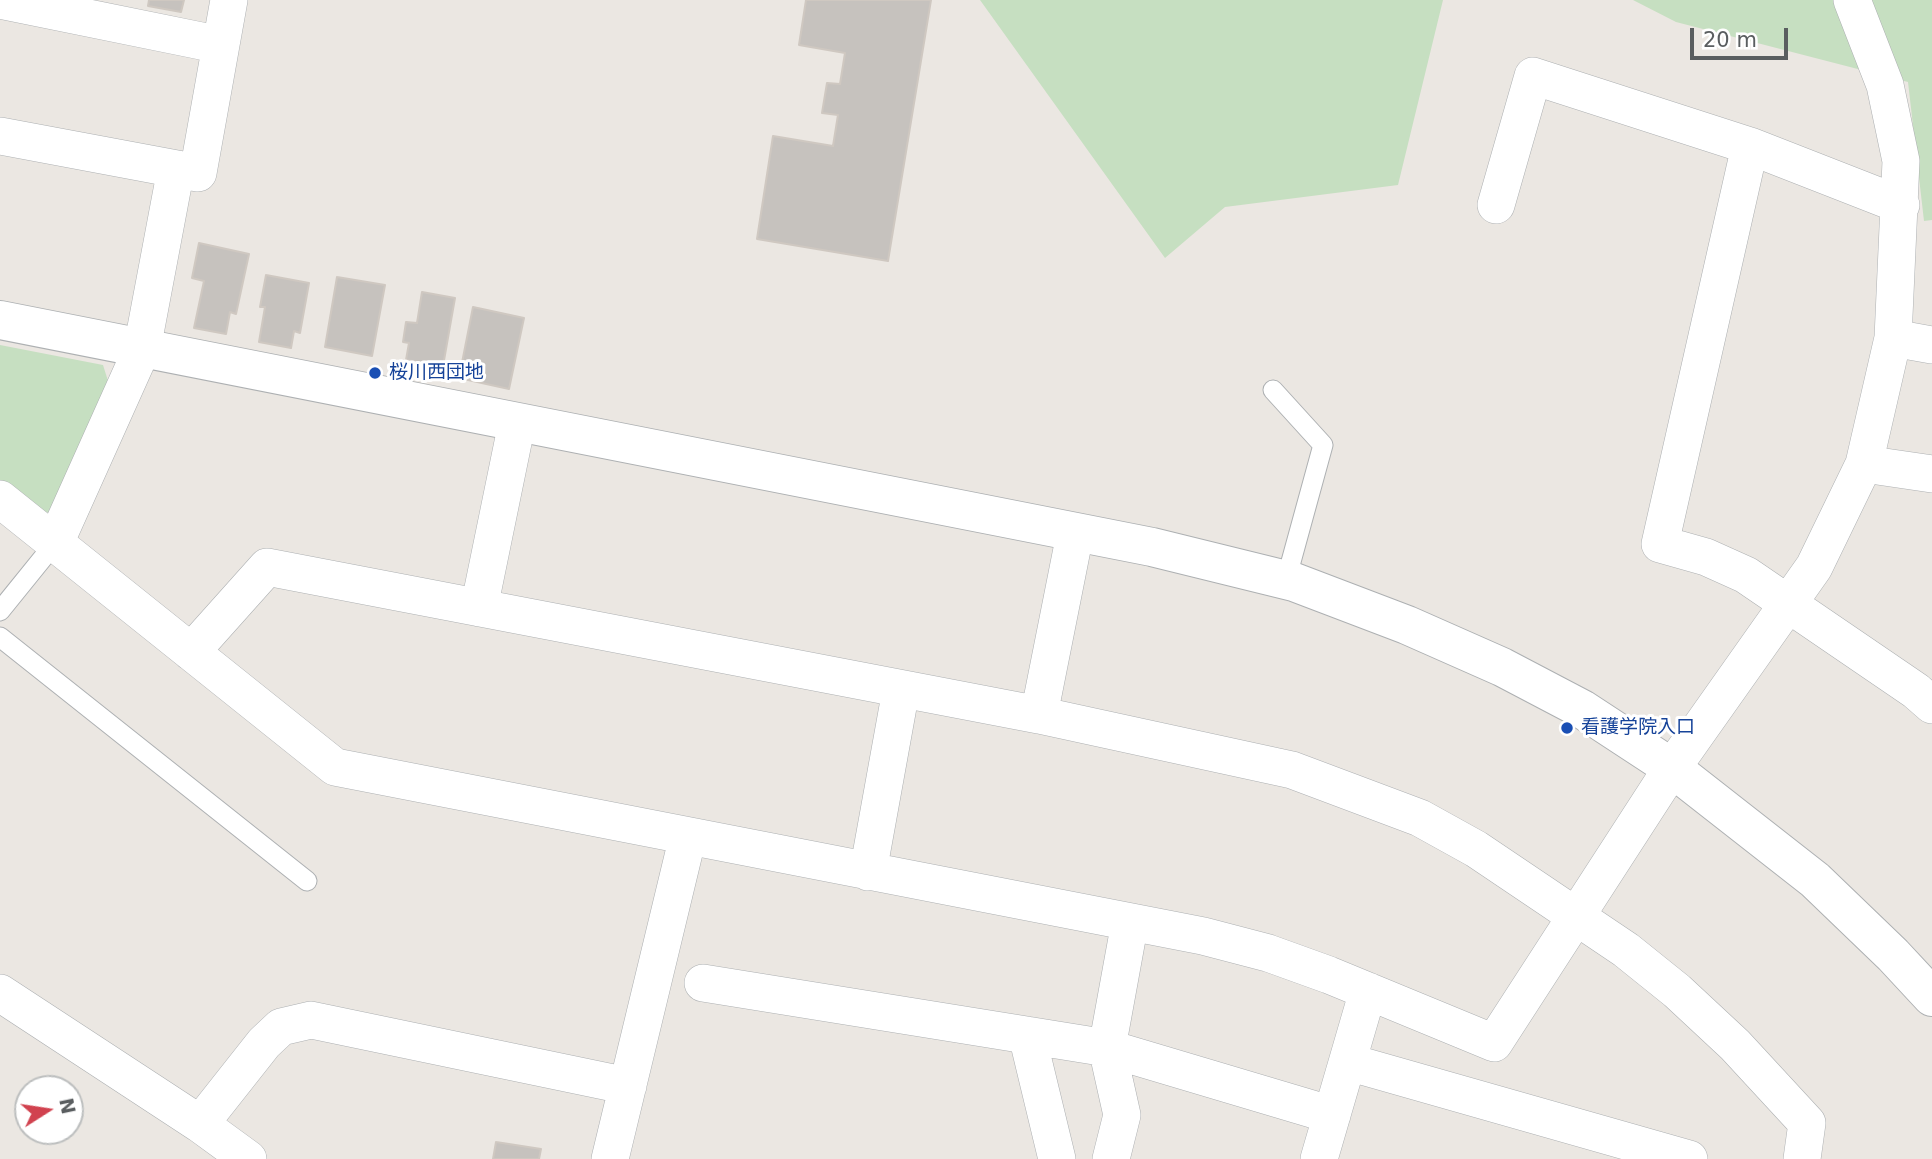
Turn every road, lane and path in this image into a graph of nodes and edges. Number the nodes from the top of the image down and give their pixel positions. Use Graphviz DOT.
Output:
graph roads {
  1 [pos="0,0"];
  2 [pos="229,0"];
  3 [pos="1852,0"];
  4 [pos="221,45"];
  5 [pos="0,135"];
  6 [pos="1750,146"];
  7 [pos="176,169"];
  8 [pos="1496,205"];
  9 [pos="1901,205"];
  10 [pos="0,320"];
  11 [pos="1893,338"];
  12 [pos="1932,345"];
  13 [pos="142,349"];
  14 [pos="1273,390"];
  15 [pos="517,423"];
  16 [pos="1864,464"];
  17 [pos="1932,474"];
  18 [pos="0,499"];
  19 [pos="1075,534"];
  20 [pos="55,543"];
  21 [pos="1286,580"];
  22 [pos="1789,603"];
  23 [pos="479,608"];
  24 [pos="0,611"];
  25 [pos="0,638"];
  26 [pos="191,652"];
  27 [pos="901,690"];
  28 [pos="1927,695"];
  29 [pos="1039,715"];
  30 [pos="1672,768"];
  31 [pos="688,836"];
  32 [pos="868,872"];
  33 [pos="307,881"];
  34 [pos="1577,915"];
  35 [pos="1129,922"];
  36 [pos="703,983"];
  37 [pos="1368,991"];
  38 [pos="0,993"];
  39 [pos="1932,997"];
  40 [pos="1027,1035"];
  41 [pos="1107,1048"];
  42 [pos="1348,1062"];
  43 [pos="628,1086"];
  44 [pos="1332,1115"];
  45 [pos="200,1124"];
  46 [pos="248,1159"];
  47 [pos="610,1159"];
  48 [pos="1056,1159"];
  49 [pos="1111,1159"];
  50 [pos="1319,1159"];
  51 [pos="1689,1159"];
  52 [pos="1802,1159"];
  1 -- 4 [label="street"];
  2 -- 4 [label="street"];
  3 -- 9 [label="street"];
  4 -- 7 [label="street"];
  5 -- 7 [label="street"];
  6 -- 8 [label="street"];
  6 -- 9 [label="street"];
  6 -- 22 [label="street"];
  7 -- 13 [label="street"];
  9 -- 11 [label="street"];
  10 -- 13 [label="street"];
  11 -- 12 [label="street"];
  11 -- 16 [label="street"];
  13 -- 15 [label="street"];
  13 -- 20 [label="street"];
  14 -- 21 [label="lane"];
  15 -- 19 [label="street"];
  15 -- 23 [label="street"];
  16 -- 17 [label="street"];
  16 -- 22 [label="street"];
  18 -- 20 [label="street"];
  19 -- 21 [label="street"];
  19 -- 29 [label="street"];
  20 -- 24 [label="lane"];
  20 -- 26 [label="street"];
  21 -- 30 [label="street"];
  22 -- 28 [label="street"];
  22 -- 30 [label="street"];
  23 -- 26 [label="street"];
  23 -- 27 [label="street"];
  25 -- 33 [label="lane"];
  26 -- 31 [label="street"];
  27 -- 29 [label="street"];
  27 -- 32 [label="street"];
  29 -- 34 [label="street"];
  30 -- 34 [label="street"];
  30 -- 39 [label="street"];
  31 -- 32 [label="street"];
  31 -- 43 [label="street"];
  32 -- 35 [label="street"];
  34 -- 37 [label="street"];
  34 -- 52 [label="street"];
  35 -- 37 [label="street"];
  35 -- 41 [label="street"];
  36 -- 40 [label="street"];
  37 -- 42 [label="street"];
  38 -- 45 [label="street"];
  40 -- 41 [label="street"];
  40 -- 48 [label="street"];
  41 -- 44 [label="street"];
  41 -- 49 [label="street"];
  42 -- 44 [label="street"];
  42 -- 51 [label="street"];
  43 -- 45 [label="street"];
  43 -- 47 [label="street"];
  44 -- 50 [label="street"];
  45 -- 46 [label="street"];
}
